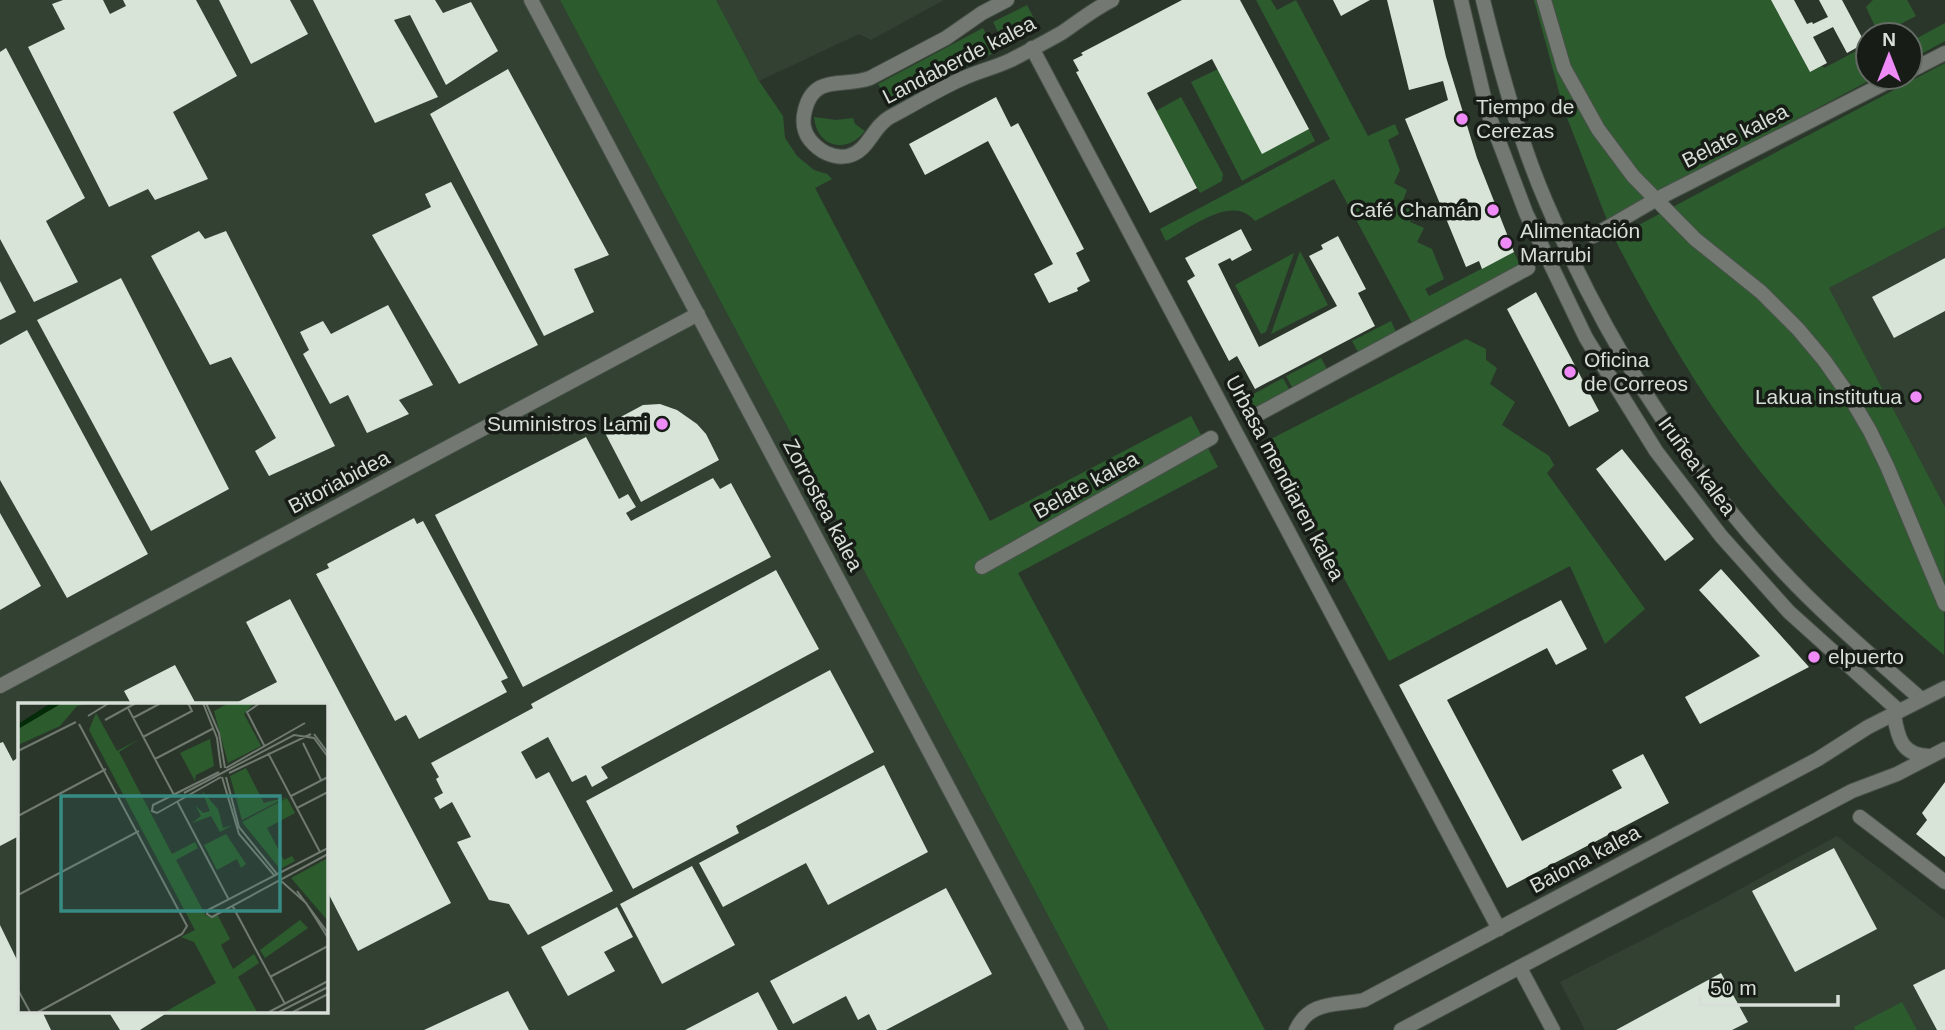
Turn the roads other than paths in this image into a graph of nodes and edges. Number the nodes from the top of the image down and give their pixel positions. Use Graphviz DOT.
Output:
graph roads {
  1 [pos="531,0"];
  2 [pos="1007,0"];
  3 [pos="1112,0"];
  4 [pos="1461,0"];
  5 [pos="1483,0"];
  6 [pos="1544,0"];
  7 [pos="1032,48"];
  8 [pos="1945,53"];
  9 [pos="1924,64"];
  10 [pos="1869,91"];
  11 [pos="1655,200"];
  12 [pos="1593,236"];
  13 [pos="1528,268"];
  14 [pos="698,314"];
  15 [pos="1253,417"];
  16 [pos="1211,438"];
  17 [pos="982,568"];
  18 [pos="1945,604"];
  19 [pos="0,686"];
  20 [pos="1944,688"];
  21 [pos="1921,699"];
  22 [pos="1897,713"];
  23 [pos="1945,749"];
  24 [pos="1929,756"];
  25 [pos="1860,817"];
  26 [pos="1945,882"];
  27 [pos="1499,929"];
  28 [pos="1520,968"];
  29 [pos="1077,1030"];
  30 [pos="1296,1030"];
  31 [pos="1401,1030"];
  32 [pos="1553,1030"];
  1 -- 14 [label="street, Zorrostea kalea"];
  2 -- 7 [label="street, Landaberde kalea"];
  3 -- 7 [label="street, Landaberde kalea"];
  4 -- 22 [label="street, Iruñea kalea"];
  5 -- 21 [label="street, Iruñea kalea"];
  6 -- 11 [label="street"];
  7 -- 27 [label="street, Urbasa mendiaren kalea"];
  8 -- 9 [label="street"];
  10 -- 11 [label="street, Belate kalea"];
  11 -- 12 [label="street, Belate kalea"];
  11 -- 18 [label="street"];
  13 -- 15 [label="street"];
  14 -- 19 [label="street, Bitoriabidea"];
  14 -- 29 [label="street, Zorrostea kalea"];
  16 -- 17 [label="street, Belate kalea"];
  20 -- 21 [label="street, Baiona kalea"];
  21 -- 22 [label="street, Baiona kalea"];
  22 -- 24 [label="street"];
  22 -- 27 [label="street, Baiona kalea"];
  23 -- 24 [label="street"];
  24 -- 28 [label="street"];
  25 -- 26 [label="street"];
  27 -- 30 [label="street, Baiona kalea"];
  28 -- 31 [label="street"];
  28 -- 32 [label="street"];
}
